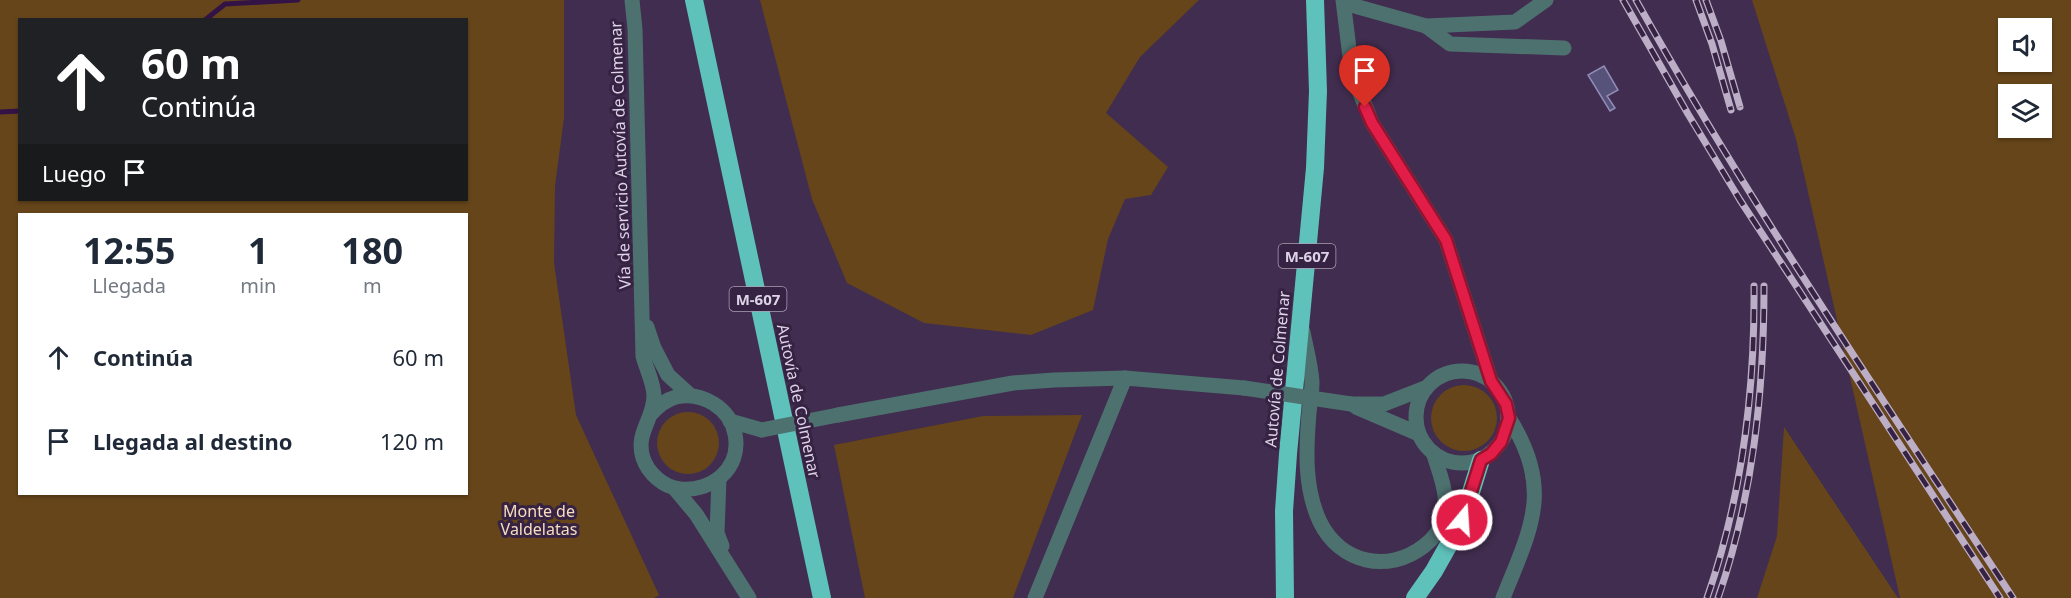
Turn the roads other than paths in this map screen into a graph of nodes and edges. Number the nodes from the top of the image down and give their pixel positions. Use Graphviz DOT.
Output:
graph roads {
  1 [pos="632,0"];
  2 [pos="694,0"];
  3 [pos="1315,0"];
  4 [pos="1546,0"];
  5 [pos="1343,2"];
  6 [pos="1425,26"];
  7 [pos="1564,48"];
  8 [pos="642,309"];
  9 [pos="1301,323"];
  10 [pos="1125,378"];
  11 [pos="1491,381"];
  12 [pos="1425,388"];
  13 [pos="690,395"];
  14 [pos="1351,404"];
  15 [pos="650,415"];
  16 [pos="1509,418"];
  17 [pos="730,421"];
  18 [pos="762,430"];
  19 [pos="1419,434"];
  20 [pos="736,448"];
  21 [pos="1434,454"];
  22 [pos="1481,460"];
  23 [pos="719,479"];
  24 [pos="675,489"];
  25 [pos="730,566"];
  26 [pos="749,598"];
  27 [pos="822,598"];
  28 [pos="1035,598"];
  29 [pos="1284,598"];
  30 [pos="1414,598"];
  31 [pos="1503,598"];
  1 -- 8 [label="street, Vía de servicio Autovía de Colmenar"];
  2 -- 27 [label="highway, Autovía de Colmenar / M-607"];
  3 -- 9 [label="highway, Autovía de Colmenar / M-607"];
  4 -- 6 [label="street"];
  5 -- 6 [label="street"];
  5 -- 11 [label="street"];
  6 -- 7 [label="street"];
  8 -- 13 [label="street"];
  8 -- 15 [label="street, Vía de servicio Autovía de Colmenar"];
  9 -- 21 [label="street"];
  9 -- 29 [label="highway, Autovía de Colmenar / M-607"];
  10 -- 14 [label="street, bridge"];
  10 -- 18 [label="street, bridge"];
  10 -- 28 [label="street"];
  11 -- 12 [label="street"];
  11 -- 16 [label="street"];
  12 -- 14 [label="street"];
  12 -- 19 [label="street"];
  13 -- 15 [label="street"];
  13 -- 17 [label="street"];
  14 -- 19 [label="street"];
  15 -- 24 [label="street"];
  16 -- 22 [label="street"];
  16 -- 31 [label="street"];
  17 -- 18 [label="street"];
  17 -- 20 [label="street"];
  18 -- 20 [label="street"];
  19 -- 21 [label="street"];
  20 -- 23 [label="street"];
  21 -- 22 [label="street"];
  22 -- 30 [label="highway"];
  23 -- 24 [label="street"];
  23 -- 25 [label="street"];
  24 -- 25 [label="street"];
  25 -- 26 [label="street"];
}
